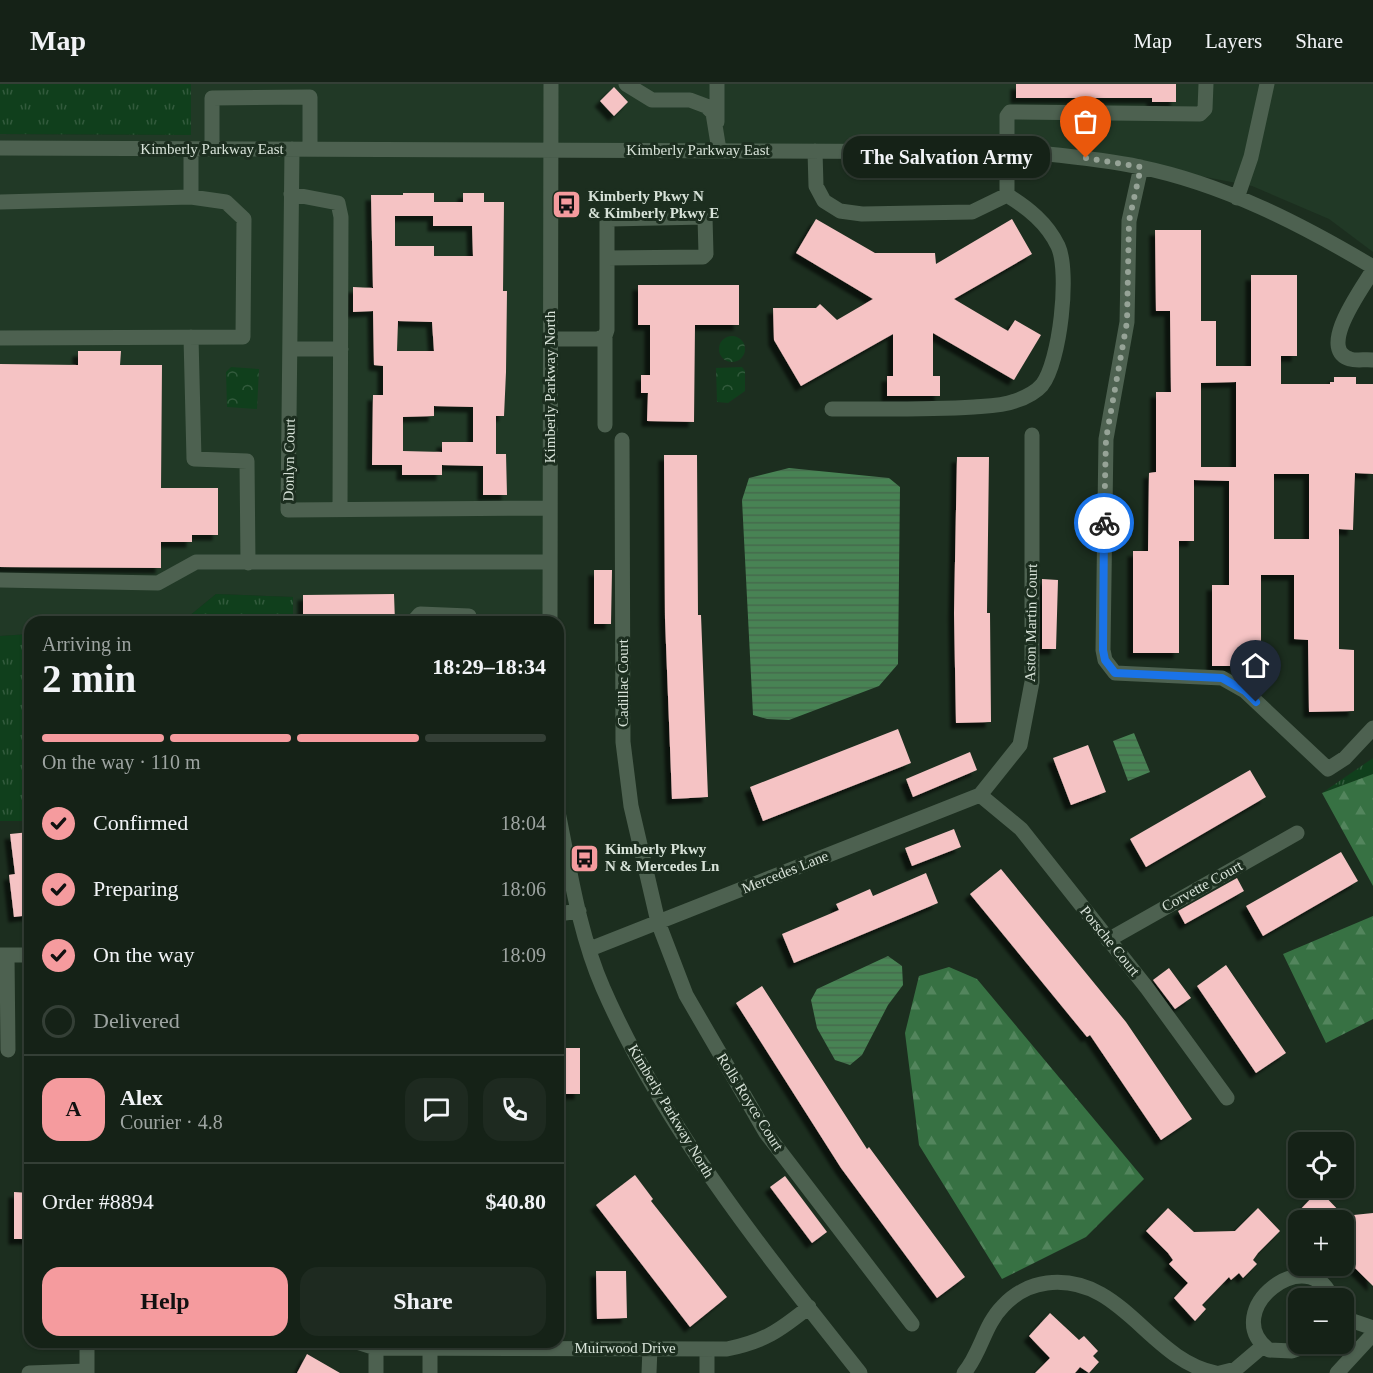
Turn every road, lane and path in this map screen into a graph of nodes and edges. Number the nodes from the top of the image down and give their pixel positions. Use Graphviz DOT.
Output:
graph roads {
  1 [pos="551,84"];
  2 [pos="626,84"];
  3 [pos="717,84"];
  4 [pos="1206,84"];
  5 [pos="1267,84"];
  6 [pos="310,90"];
  7 [pos="212,91"];
  8 [pos="259,91"];
  9 [pos="717,128"];
  10 [pos="0,148"];
  11 [pos="191,149"];
  12 [pos="212,149"];
  13 [pos="292,149"];
  14 [pos="310,149"];
  15 [pos="719,150"];
  16 [pos="550,151"];
  17 [pos="815,151"];
  18 [pos="1005,152"];
  19 [pos="1141,167"];
  20 [pos="291,194"];
  21 [pos="1007,195"];
  22 [pos="191,197"];
  23 [pos="1237,198"];
  24 [pos="0,202"];
  25 [pos="607,258"];
  26 [pos="1373,269"];
  27 [pos="605,336"];
  28 [pos="191,337"];
  29 [pos="0,338"];
  30 [pos="550,339"];
  31 [pos="290,349"];
  32 [pos="341,349"];
  33 [pos="1373,360"];
  34 [pos="832,409"];
  35 [pos="604,425"];
  36 [pos="1032,435"];
  37 [pos="622,440"];
  38 [pos="549,508"];
  39 [pos="340,510"];
  40 [pos="550,562"];
  41 [pos="248,563"];
  42 [pos="0,580"];
  43 [pos="418,616"];
  44 [pos="469,616"];
  45 [pos="550,616"];
  46 [pos="1373,728"];
  47 [pos="980,795"];
  48 [pos="1297,833"];
  49 [pos="564,840"];
  50 [pos="579,911"];
  51 [pos="564,913"];
  52 [pos="658,922"];
  53 [pos="1108,940"];
  54 [pos="590,950"];
  55 [pos="4,955"];
  56 [pos="24,955"];
  57 [pos="8,1050"];
  58 [pos="1227,1098"];
  59 [pos="1326,1288"];
  60 [pos="809,1307"];
  61 [pos="1354,1321"];
  62 [pos="912,1324"];
  63 [pos="1373,1328"];
  64 [pos="1373,1334"];
  65 [pos="564,1345"];
  66 [pos="1263,1346"];
  67 [pos="87,1348"];
  68 [pos="376,1348"];
  69 [pos="430,1348"];
  70 [pos="650,1348"];
  71 [pos="706,1349"];
  72 [pos="1288,1351"];
  73 [pos="87,1372"];
  74 [pos="29,1373"];
  75 [pos="376,1373"];
  76 [pos="430,1373"];
  77 [pos="649,1373"];
  78 [pos="707,1373"];
  79 [pos="860,1373"];
  80 [pos="964,1373"];
  81 [pos="1218,1373"];
  82 [pos="1337,1373"];
  1 -- 16 [label="street, Kimberly Parkway North"];
  2 -- 9 [label="street"];
  3 -- 9 [label="street"];
  4 -- 18 [label="street"];
  5 -- 23 [label="street"];
  6 -- 8 [label="street"];
  6 -- 14 [label="street"];
  7 -- 8 [label="street"];
  7 -- 12 [label="street"];
  9 -- 15 [label="street"];
  10 -- 11 [label="street, Kimberly Parkway East"];
  11 -- 12 [label="street, Kimberly Parkway East"];
  11 -- 22 [label="street"];
  12 -- 13 [label="street, Kimberly Parkway East"];
  13 -- 14 [label="street, Kimberly Parkway East"];
  13 -- 20 [label="street, Donlyn Court"];
  14 -- 16 [label="street, Kimberly Parkway East"];
  15 -- 16 [label="street, Kimberly Parkway East"];
  15 -- 17 [label="street, Kimberly Parkway East"];
  16 -- 30 [label="street, Kimberly Parkway North"];
  17 -- 18 [label="street, Kimberly Parkway East"];
  17 -- 21 [label="street"];
  18 -- 19 [label="street, Kimberly Parkway East"];
  18 -- 21 [label="street"];
  19 -- 23 [label="street, Kimberly Parkway East"];
  19 -- 46 [label="street"];
  20 -- 31 [label="street, Donlyn Court"];
  20 -- 32 [label="street"];
  21 -- 34 [label="street"];
  22 -- 24 [label="street"];
  22 -- 28 [label="street"];
  23 -- 26 [label="street, Kimberly Parkway East"];
  25 -- 25 [label="street"];
  25 -- 27 [label="street"];
  26 -- 33 [label="street"];
  27 -- 30 [label="street"];
  27 -- 35 [label="street"];
  28 -- 29 [label="street"];
  28 -- 41 [label="street"];
  30 -- 38 [label="street, Kimberly Parkway North"];
  31 -- 32 [label="street"];
  31 -- 39 [label="street, Donlyn Court"];
  32 -- 39 [label="street"];
  36 -- 47 [label="street, Aston Martin Court"];
  37 -- 52 [label="street, Cadillac Court"];
  38 -- 39 [label="street, Donlyn Court"];
  38 -- 40 [label="street, Kimberly Parkway North"];
  40 -- 41 [label="street"];
  40 -- 45 [label="street, Kimberly Parkway North"];
  41 -- 42 [label="street"];
  43 -- 44 [label="street"];
  47 -- 52 [label="street, Mercedes Lane"];
  47 -- 53 [label="street, Porsche Court"];
  48 -- 53 [label="street, Corvette Court"];
  49 -- 50 [label="street, Kimberly Parkway North"];
  50 -- 51 [label="street"];
  50 -- 54 [label="street, Kimberly Parkway North"];
  52 -- 54 [label="street, Mercedes Lane"];
  52 -- 62 [label="street, Rolls Royce Court"];
  53 -- 58 [label="street, Porsche Court"];
  54 -- 60 [label="street, Kimberly Parkway North"];
  55 -- 56 [label="street"];
  55 -- 57 [label="street"];
  59 -- 66 [label="street"];
  60 -- 71 [label="street, Muirwood Drive"];
  60 -- 79 [label="street, Kimberly Parkway North"];
  61 -- 63 [label="street"];
  64 -- 82 [label="street"];
  65 -- 70 [label="street, Muirwood Drive"];
  66 -- 72 [label="street"];
  66 -- 81 [label="street"];
  67 -- 73 [label="street"];
  68 -- 69 [label="street, Muirwood Drive"];
  68 -- 75 [label="street"];
  69 -- 76 [label="street"];
  70 -- 71 [label="street, Muirwood Drive"];
  70 -- 77 [label="street"];
  71 -- 78 [label="street"];
  73 -- 74 [label="street"];
  80 -- 81 [label="street"];
}
